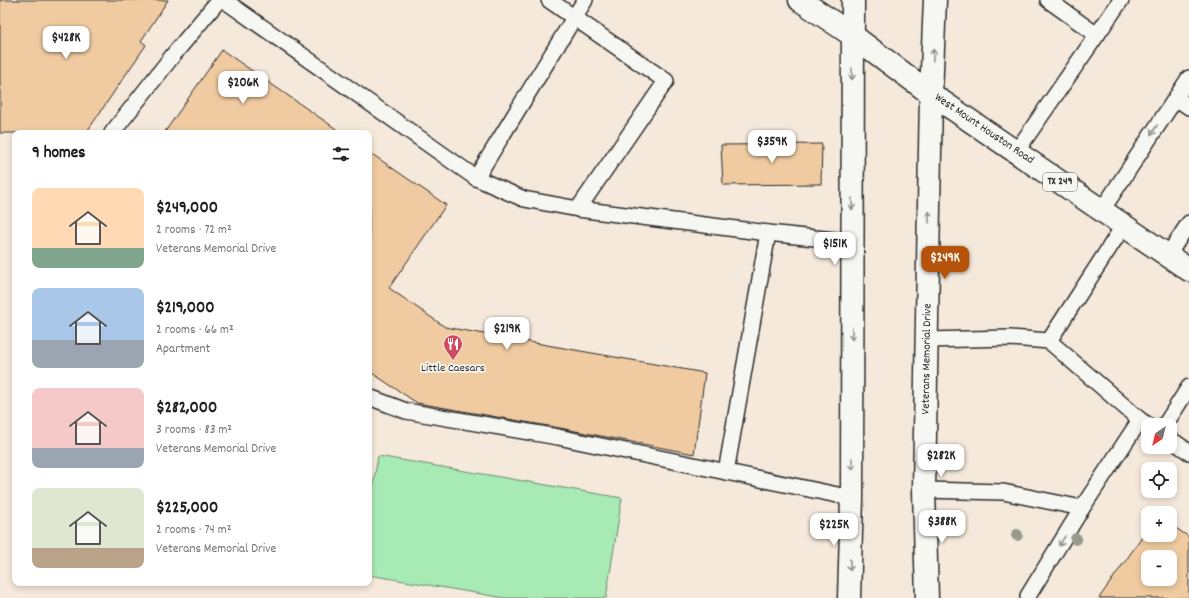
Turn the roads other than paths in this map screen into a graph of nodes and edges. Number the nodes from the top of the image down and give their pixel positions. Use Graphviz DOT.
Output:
graph roads {
  1 [pos="219,0"];
  2 [pos="224,0"];
  3 [pos="549,0"];
  4 [pos="585,0"];
  5 [pos="800,0"];
  6 [pos="854,0"];
  7 [pos="935,0"];
  8 [pos="1048,0"];
  9 [pos="1121,0"];
  10 [pos="575,17"];
  11 [pos="852,35"];
  12 [pos="1097,35"];
  13 [pos="1189,78"];
  14 [pos="931,94"];
  15 [pos="1176,98"];
  16 [pos="1189,107"];
  17 [pos="114,130"];
  18 [pos="1016,152"];
  19 [pos="476,178"];
  20 [pos="578,209"];
  21 [pos="1102,210"];
  22 [pos="1189,223"];
  23 [pos="1124,225"];
  24 [pos="768,233"];
  25 [pos="852,242"];
  26 [pos="1168,255"];
  27 [pos="1189,270"];
  28 [pos="927,340"];
  29 [pos="1049,341"];
  30 [pos="1189,387"];
  31 [pos="372,398"];
  32 [pos="1169,418"];
  33 [pos="1141,420"];
  34 [pos="1141,427"];
  35 [pos="1177,444"];
  36 [pos="1189,452"];
  37 [pos="726,472"];
  38 [pos="924,490"];
  39 [pos="852,498"];
  40 [pos="1082,508"];
  41 [pos="849,598"];
  42 [pos="927,598"];
  43 [pos="1028,598"];
  1 -- 17 [label="lane"];
  2 -- 19 [label="lane"];
  3 -- 10 [label="lane"];
  4 -- 10 [label="lane"];
  5 -- 11 [label="main road, West Mount Houston Road / TX 249"];
  6 -- 11 [label="main road"];
  14 -- 7 [label="main road, Veterans Memorial Drive, one-way"];
  8 -- 12 [label="lane"];
  9 -- 12 [label="lane"];
  10 -- 19 [label="lane"];
  10 -- 20 [label="lane"];
  11 -- 14 [label="main road, West Mount Houston Road / TX 249"];
  11 -- 25 [label="main road, one-way"];
  12 -- 18 [label="lane"];
  13 -- 15 [label="lane"];
  14 -- 18 [label="main road, West Mount Houston Road / TX 249"];
  28 -- 14 [label="main road, Veterans Memorial Drive, one-way"];
  15 -- 16 [label="lane"];
  15 -- 21 [label="lane, one-way"];
  18 -- 21 [label="main road, West Mount Houston Road / TX 249"];
  19 -- 20 [label="lane"];
  20 -- 24 [label="lane"];
  21 -- 23 [label="main road, West Mount Houston Road / TX 249"];
  22 -- 26 [label="lane"];
  23 -- 26 [label="main road, West Mount Houston Road / TX 249"];
  23 -- 29 [label="lane"];
  24 -- 25 [label="lane"];
  24 -- 37 [label="lane"];
  25 -- 39 [label="main road, one-way"];
  26 -- 27 [label="main road, West Mount Houston Road / TX 249"];
  28 -- 29 [label="lane"];
  28 -- 38 [label="main road, Veterans Memorial Drive"];
  29 -- 33 [label="lane"];
  30 -- 32 [label="lane"];
  31 -- 37 [label="lane"];
  34 -- 40 [label="lane"];
  35 -- 36 [label="lane"];
  37 -- 39 [label="lane"];
  38 -- 40 [label="lane"];
  38 -- 42 [label="main road, Veterans Memorial Drive"];
  39 -- 41 [label="main road, one-way"];
  40 -- 43 [label="lane, one-way"];
}
